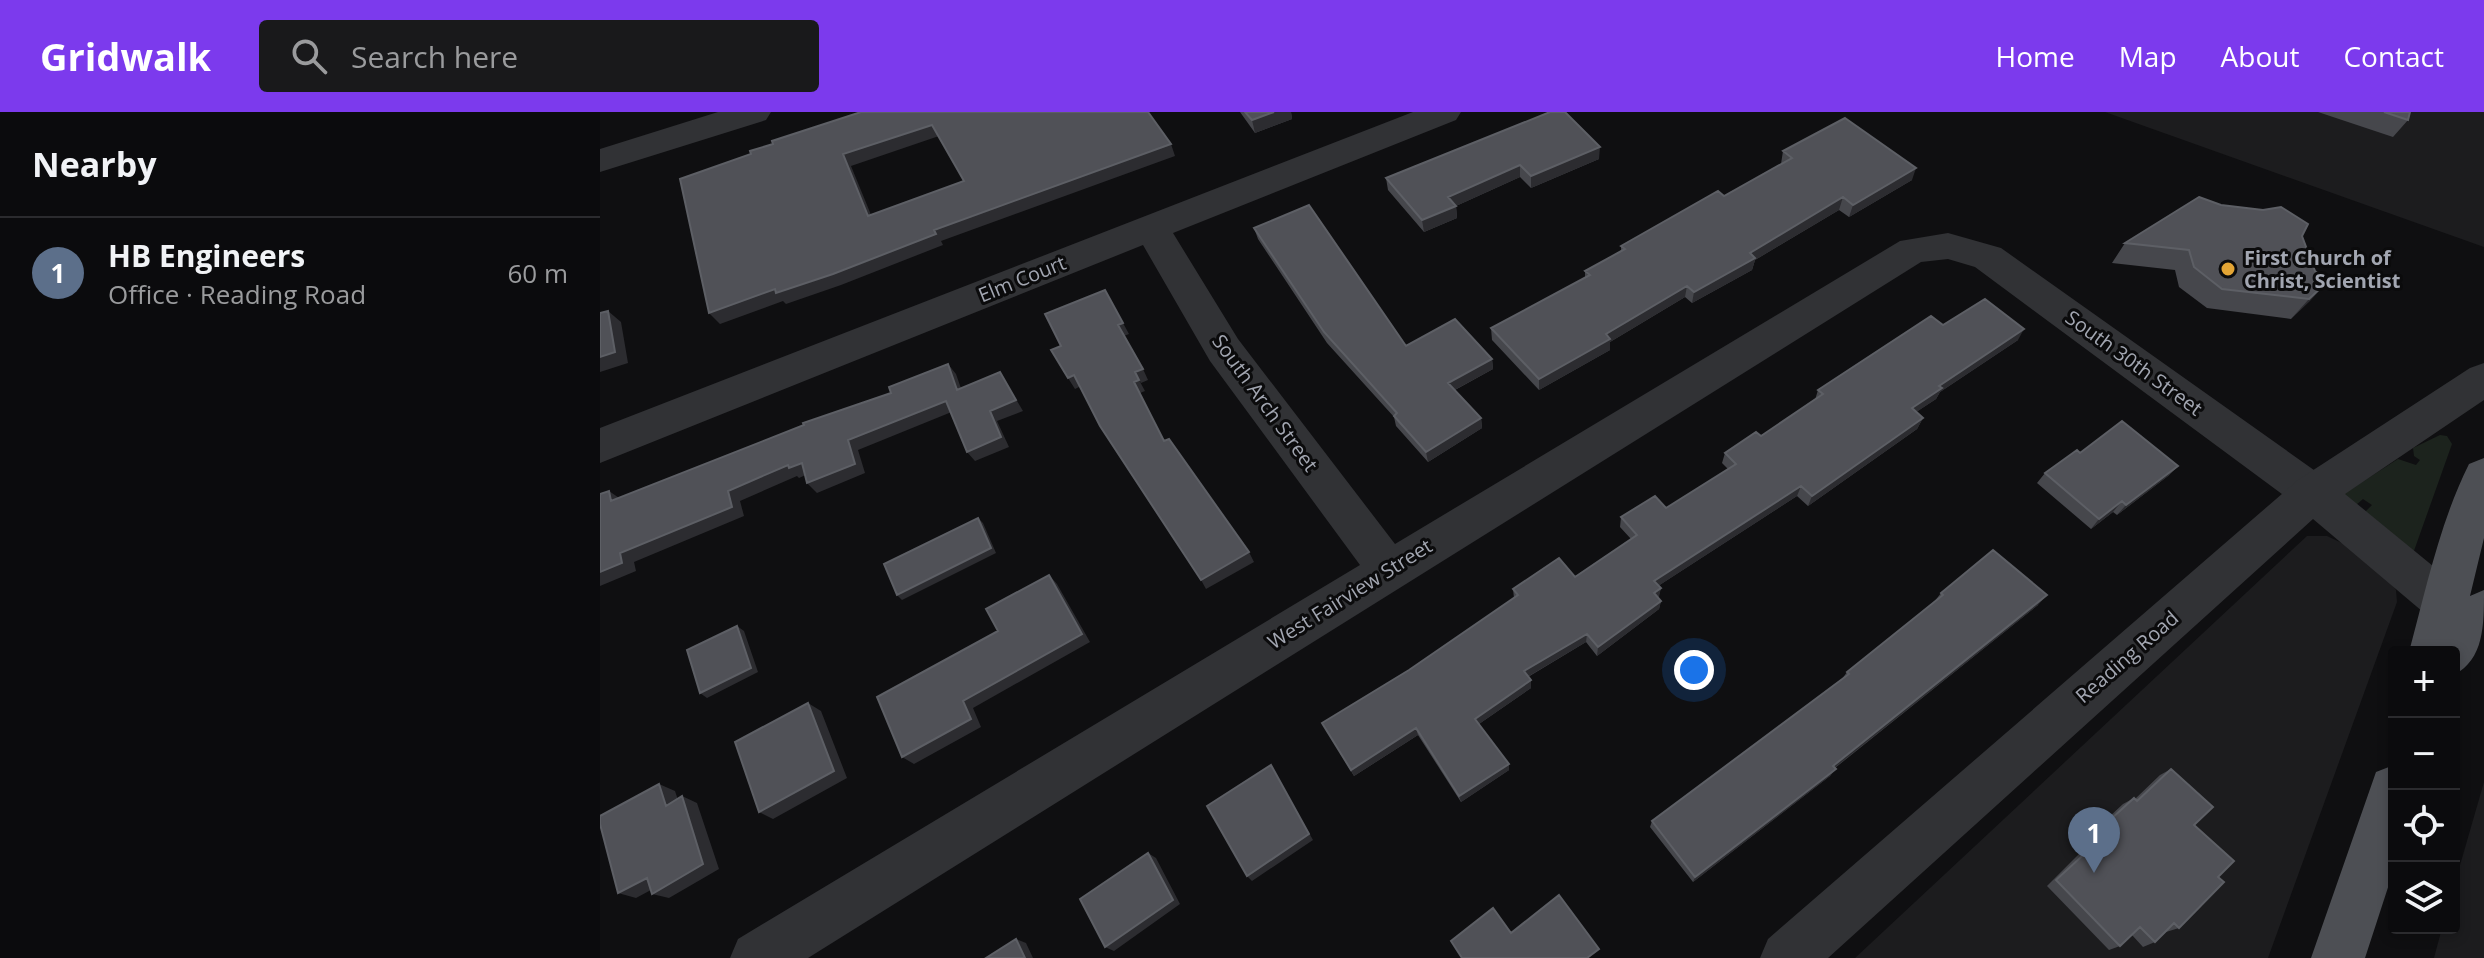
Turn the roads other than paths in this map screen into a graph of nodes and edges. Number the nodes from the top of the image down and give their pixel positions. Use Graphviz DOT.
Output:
graph roads {
  1 [pos="754,112"];
  2 [pos="1444,112"];
  3 [pos="600,161"];
  4 [pos="1151,228"];
  5 [pos="1948,246"];
  6 [pos="2484,379"];
  7 [pos="600,446"];
  8 [pos="2484,476"];
  9 [pos="2313,493"];
  10 [pos="1389,570"];
  11 [pos="2464,607"];
  12 [pos="2437,646"];
  13 [pos="2456,646"];
  14 [pos="2388,808"];
  15 [pos="757,958"];
  16 [pos="1787,958"];
  17 [pos="2338,958"];
  1 -- 3 [label="street"];
  2 -- 4 [label="street, Elm Court"];
  4 -- 7 [label="street, Elm Court"];
  4 -- 10 [label="street, South Arch Street"];
  5 -- 9 [label="street, South 30th Street"];
  5 -- 10 [label="street, West Fairview Street"];
  6 -- 9 [label="street, Reading Road"];
  8 -- 11 [label="main road"];
  9 -- 11 [label="street, South 30th Street"];
  9 -- 16 [label="street, Reading Road"];
  10 -- 15 [label="street, West Fairview Street"];
  11 -- 12 [label="main road"];
  11 -- 13 [label="main road"];
  14 -- 17 [label="main road"];
}
